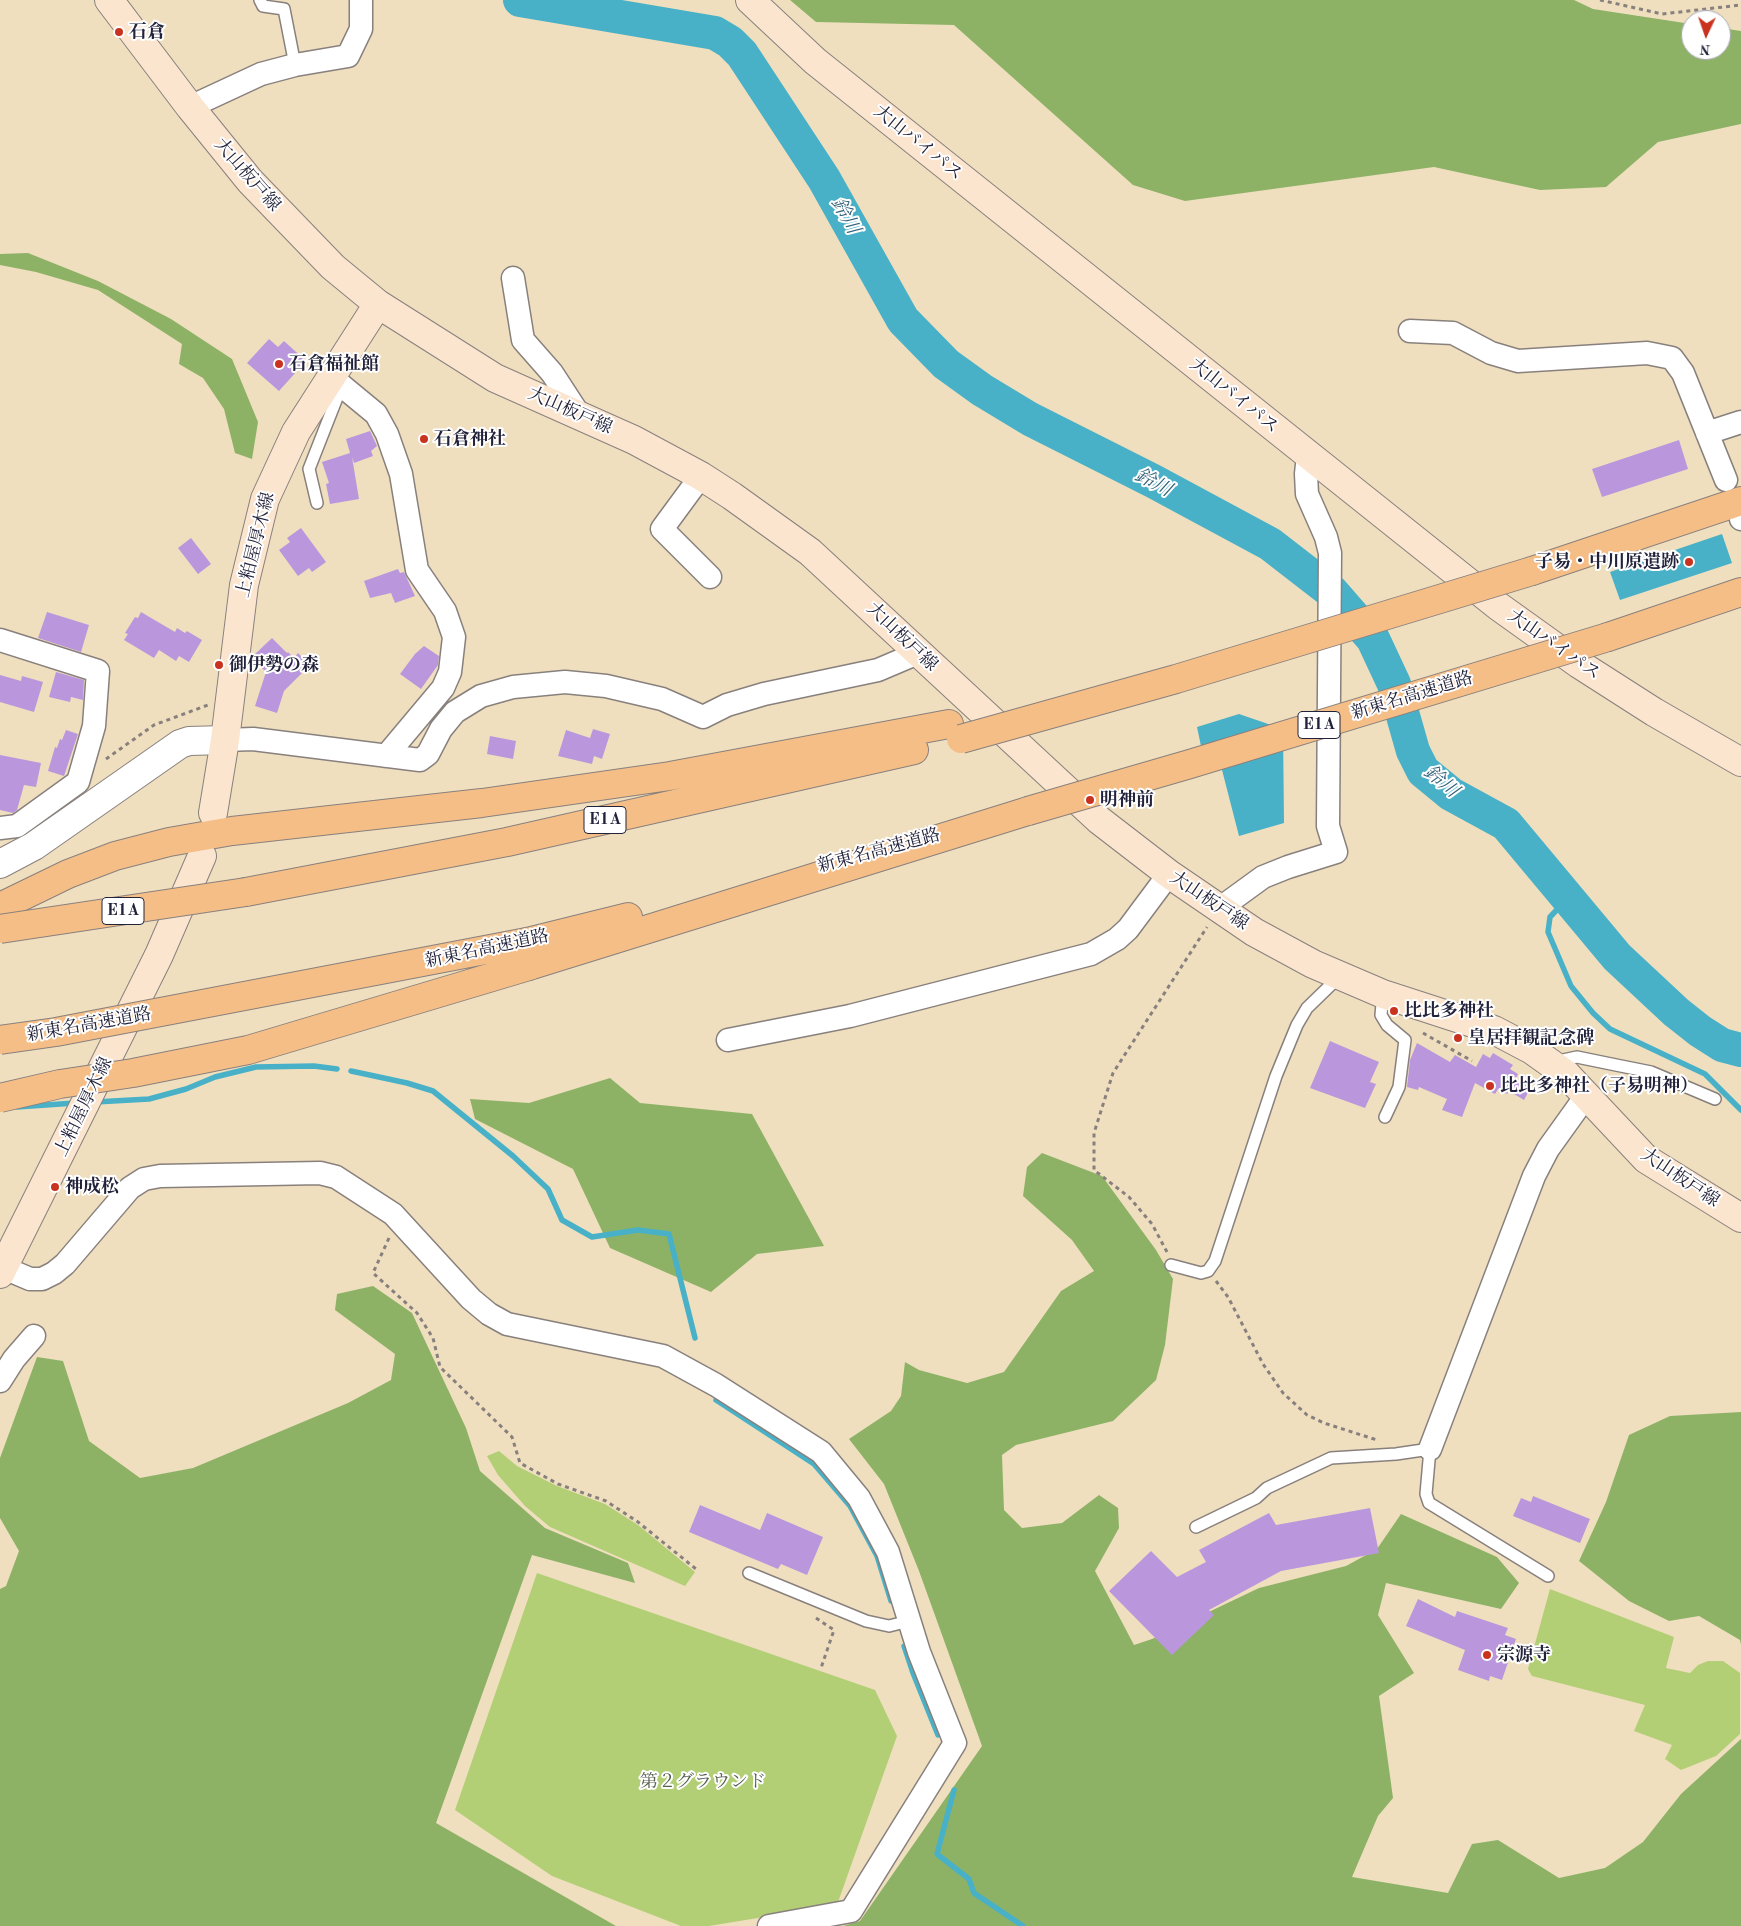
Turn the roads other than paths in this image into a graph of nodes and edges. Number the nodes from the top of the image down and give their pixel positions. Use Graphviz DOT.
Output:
graph roads {
  1 [pos="109,0"];
  2 [pos="260,0"];
  3 [pos="361,0"];
  4 [pos="750,0"];
  5 [pos="295,65"];
  6 [pos="190,107"];
  7 [pos="513,278"];
  8 [pos="378,304"];
  9 [pos="1410,331"];
  10 [pos="336,381"];
  11 [pos="580,416"];
  12 [pos="1741,422"];
  13 [pos="1707,433"];
  14 [pos="1308,455"];
  15 [pos="702,476"];
  16 [pos="1734,490"];
  17 [pos="317,503"];
  18 [pos="710,577"];
  19 [pos="1741,592"];
  20 [pos="0,640"];
  21 [pos="918,653"];
  22 [pos="955,732"];
  23 [pos="225,740"];
  24 [pos="386,756"];
  25 [pos="1741,762"];
  26 [pos="214,813"];
  27 [pos="0,828"];
  28 [pos="202,856"];
  29 [pos="0,864"];
  30 [pos="1169,874"];
  31 [pos="0,907"];
  32 [pos="1219,909"];
  33 [pos="0,929"];
  34 [pos="528,954"];
  35 [pos="1340,976"];
  36 [pos="1383,994"];
  37 [pos="0,1040"];
  38 [pos="728,1040"];
  39 [pos="1556,1066"];
  40 [pos="1586,1096"];
  41 [pos="0,1098"];
  42 [pos="1715,1099"];
  43 [pos="1385,1117"];
  44 [pos="1741,1218"];
  45 [pos="1171,1265"];
  46 [pos="2,1271"];
  47 [pos="34,1336"];
  48 [pos="0,1381"];
  49 [pos="1430,1449"];
  50 [pos="1196,1527"];
  51 [pos="749,1573"];
  52 [pos="1548,1576"];
  53 [pos="909,1621"];
  54 [pos="770,1926"];
  1 -- 6 [label="main road, 大山板戸線"];
  2 -- 5 [label="lane"];
  3 -- 5 [label="street"];
  4 -- 14 [label="main road, 大山バイパス"];
  5 -- 6 [label="street"];
  6 -- 8 [label="main road, 大山板戸線"];
  7 -- 11 [label="street"];
  8 -- 10 [label="main road, 上粕屋厚木線"];
  8 -- 11 [label="main road, 大山板戸線"];
  9 -- 13 [label="street"];
  10 -- 17 [label="lane"];
  10 -- 23 [label="main road, 上粕屋厚木線"];
  10 -- 24 [label="street"];
  11 -- 15 [label="main road, 大山板戸線"];
  12 -- 13 [label="street"];
  13 -- 16 [label="street"];
  14 -- 25 [label="main road, 大山バイパス"];
  14 -- 32 [label="street"];
  15 -- 18 [label="street"];
  15 -- 21 [label="main road, 大山板戸線"];
  16 -- 22 [label="highway, bridge"];
  19 -- 34 [label="highway, 新東名高速道路 / E1A, bridge"];
  20 -- 27 [label="street"];
  21 -- 24 [label="street"];
  21 -- 30 [label="main road, 大山板戸線"];
  22 -- 31 [label="highway"];
  22 -- 33 [label="highway, E1A, bridge"];
  23 -- 24 [label="street"];
  23 -- 26 [label="main road, 上粕屋厚木線"];
  23 -- 29 [label="street"];
  28 -- 46 [label="main road, 上粕屋厚木線"];
  30 -- 32 [label="main road, 大山板戸線"];
  30 -- 38 [label="street"];
  32 -- 35 [label="main road, 大山板戸線"];
  34 -- 37 [label="highway, 新東名高速道路 / E1A, bridge"];
  34 -- 41 [label="highway, bridge"];
  35 -- 36 [label="main road, 大山板戸線"];
  35 -- 45 [label="lane"];
  36 -- 39 [label="main road, 大山板戸線"];
  36 -- 43 [label="lane"];
  39 -- 40 [label="main road, 大山板戸線"];
  39 -- 42 [label="lane"];
  40 -- 44 [label="main road, 大山板戸線"];
  40 -- 49 [label="street"];
  46 -- 53 [label="street"];
  47 -- 48 [label="street"];
  49 -- 50 [label="lane"];
  49 -- 52 [label="lane"];
  51 -- 53 [label="lane"];
  53 -- 54 [label="street"];
}
